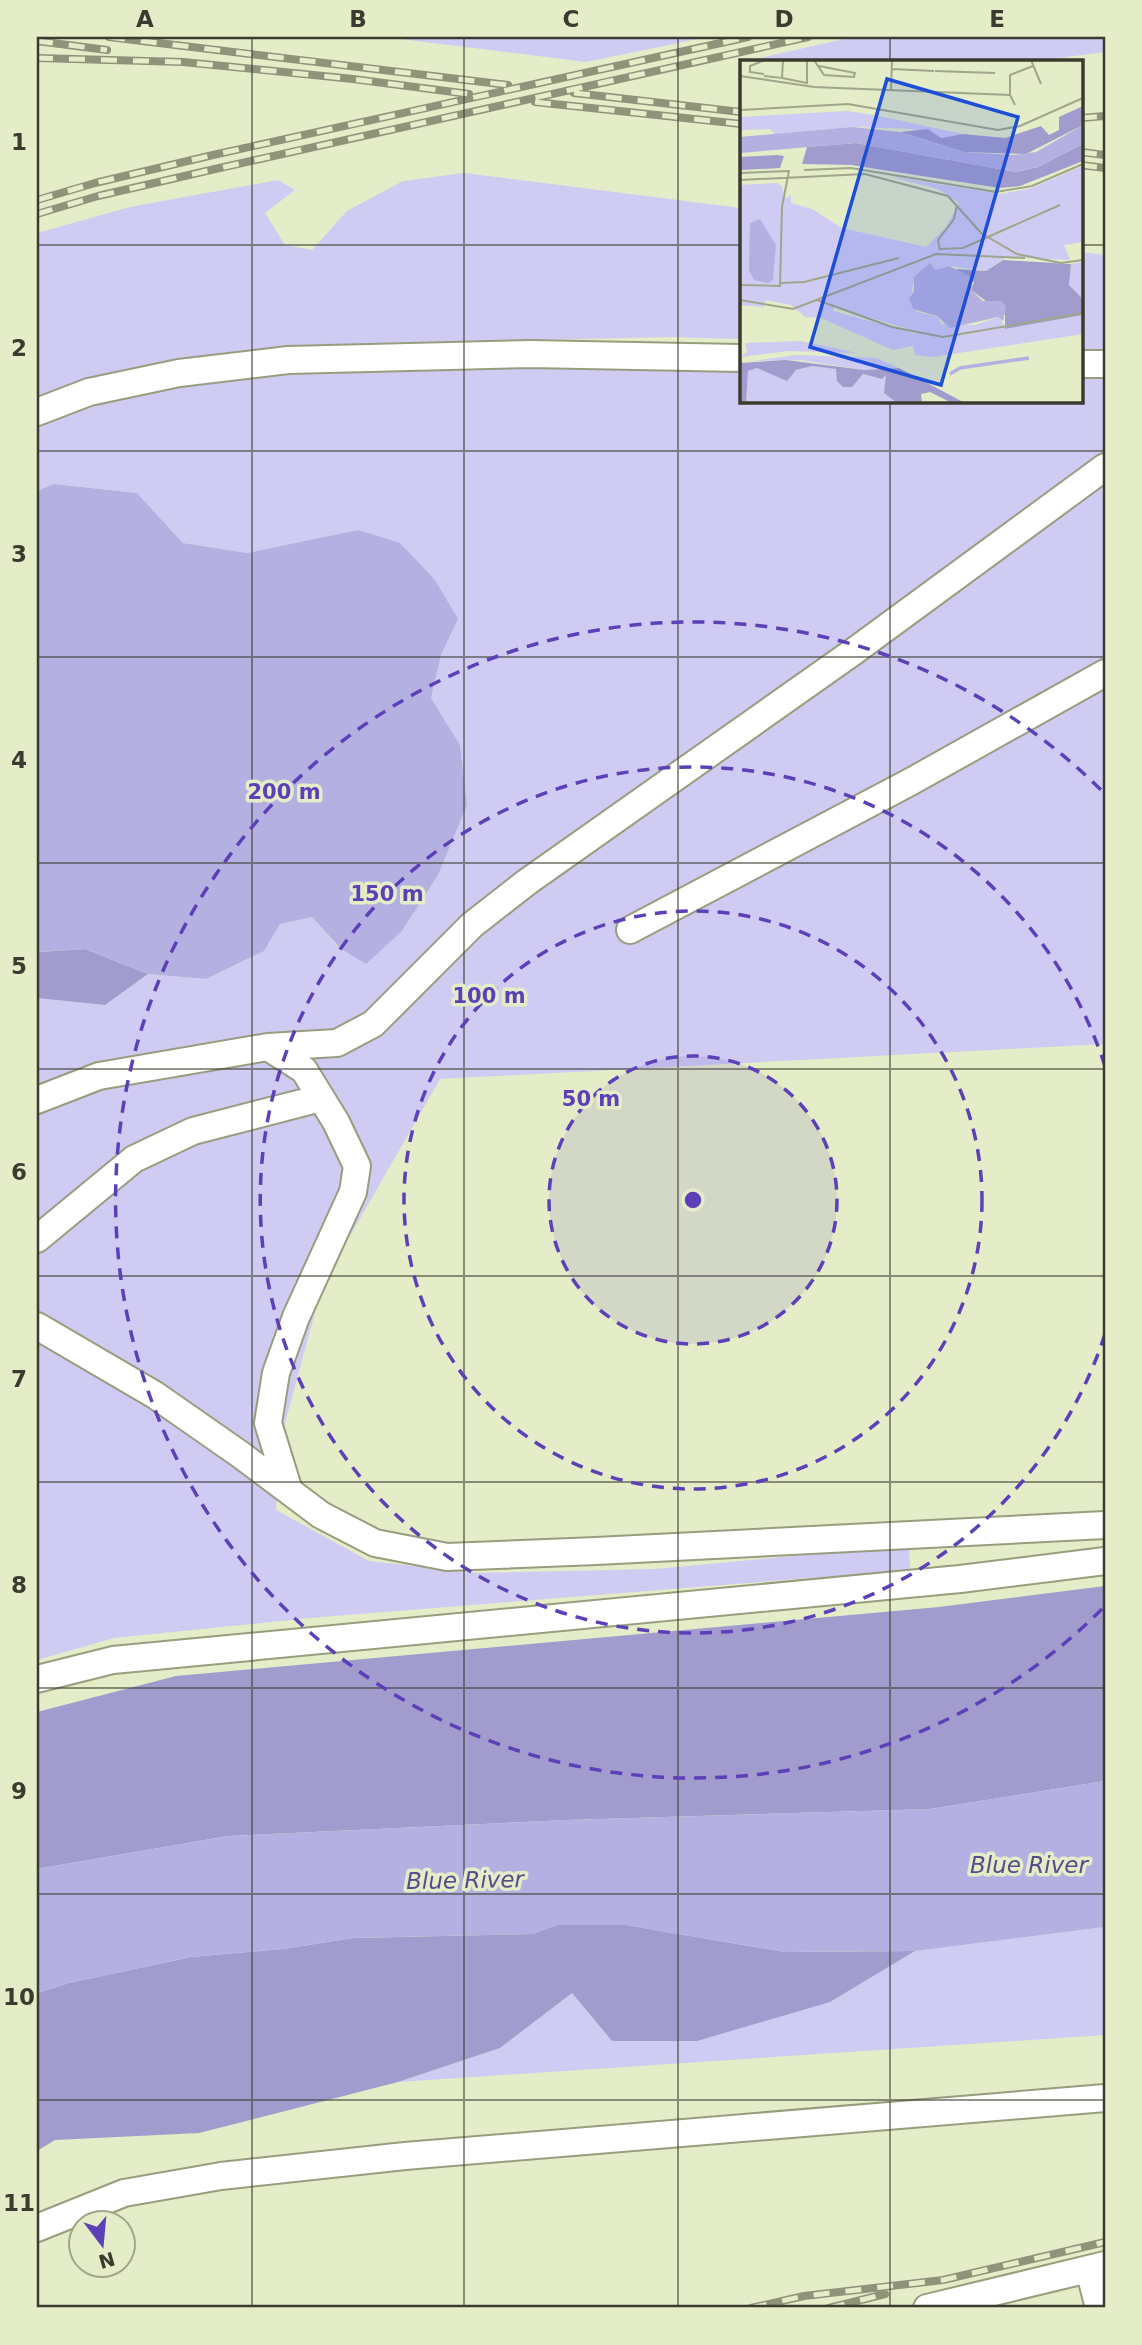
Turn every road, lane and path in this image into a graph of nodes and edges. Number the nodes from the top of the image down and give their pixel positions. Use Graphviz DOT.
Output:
graph roads {
  1 [pos="740,358"];
  2 [pos="1082,364"];
  3 [pos="1105,364"];
  4 [pos="37,412"];
  5 [pos="1105,467"];
  6 [pos="1105,673"];
  7 [pos="630,930"];
  8 [pos="268,1047"];
  9 [pos="321,1098"];
  10 [pos="37,1100"];
  11 [pos="37,1239"];
  12 [pos="37,1326"];
  13 [pos="289,1491"];
  14 [pos="1105,1525"];
  15 [pos="1105,1561"];
  16 [pos="37,1679"];
  17 [pos="1105,2098"];
  18 [pos="37,2228"];
  19 [pos="1097,2267"];
  20 [pos="927,2308"];
  21 [pos="1099,2308"];
  1 -- 4 [label="lane"];
  2 -- 3 [label="lane"];
  5 -- 8 [label="lane"];
  6 -- 7 [label="lane"];
  8 -- 9 [label="lane"];
  8 -- 10 [label="lane"];
  9 -- 11 [label="lane"];
  9 -- 13 [label="lane"];
  12 -- 13 [label="lane"];
  13 -- 14 [label="lane"];
  15 -- 16 [label="lane"];
  17 -- 18 [label="lane"];
  19 -- 20 [label="lane"];
  19 -- 21 [label="lane"];
}
